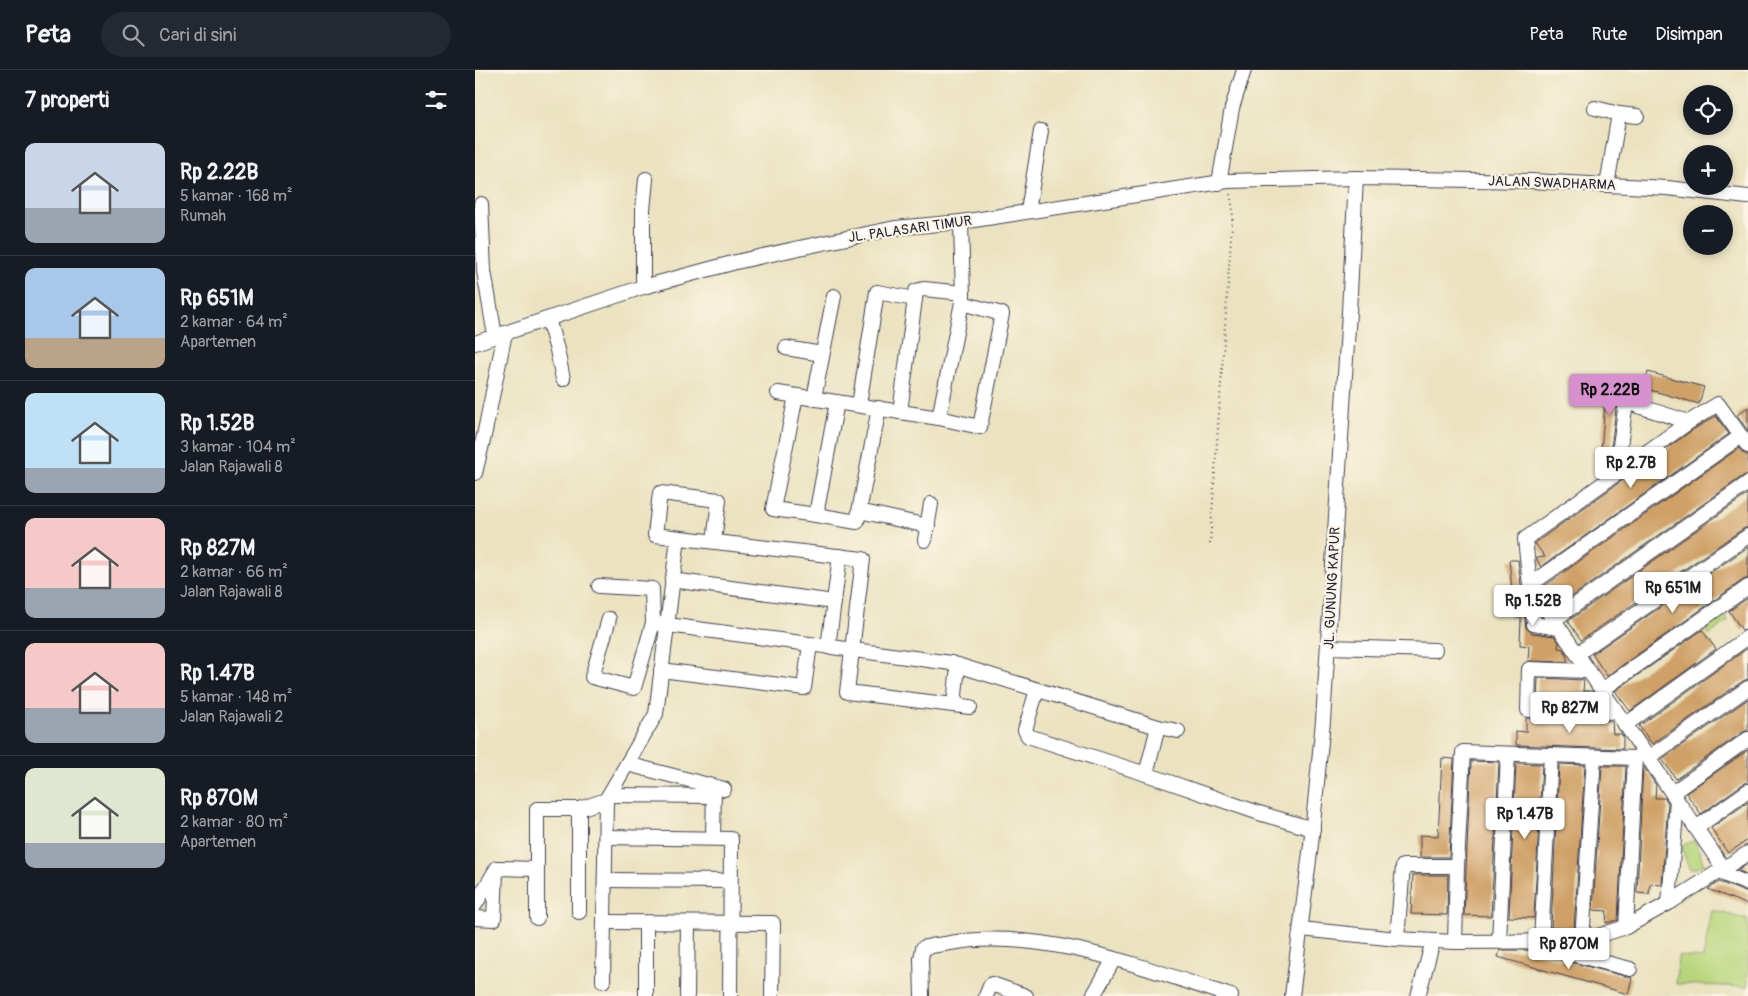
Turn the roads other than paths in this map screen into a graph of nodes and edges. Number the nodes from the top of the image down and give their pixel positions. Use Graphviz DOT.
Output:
graph roads {
  1 [pos="1244,70"];
  2 [pos="1595,108"];
  3 [pos="1619,114"];
  4 [pos="1637,116"];
  5 [pos="1041,131"];
  6 [pos="1356,178"];
  7 [pos="646,179"];
  8 [pos="1223,182"];
  9 [pos="1607,185"];
  10 [pos="1748,197"];
  11 [pos="481,204"];
  12 [pos="1028,211"];
  13 [pos="961,222"];
  14 [pos="479,271"];
  15 [pos="643,287"];
  16 [pos="834,296"];
  17 [pos="962,298"];
  18 [pos="915,299"];
  19 [pos="548,319"];
  20 [pos="500,335"];
  21 [pos="475,343"];
  22 [pos="786,348"];
  23 [pos="823,354"];
  24 [pos="563,379"];
  25 [pos="778,393"];
  26 [pos="796,396"];
  27 [pos="814,398"];
  28 [pos="837,402"];
  29 [pos="859,405"];
  30 [pos="879,408"];
  31 [pos="900,412"];
  32 [pos="939,418"];
  33 [pos="1689,422"];
  34 [pos="1745,441"];
  35 [pos="475,473"];
  36 [pos="1617,475"];
  37 [pos="1748,483"];
  38 [pos="931,504"];
  39 [pos="859,511"];
  40 [pos="817,515"];
  41 [pos="1748,536"];
  42 [pos="678,538"];
  43 [pos="714,542"];
  44 [pos="840,556"];
  45 [pos="672,580"];
  46 [pos="1530,585"];
  47 [pos="599,586"];
  48 [pos="1748,587"];
  49 [pos="834,602"];
  50 [pos="609,619"];
  51 [pos="659,624"];
  52 [pos="1557,624"];
  53 [pos="1748,637"];
  54 [pos="810,644"];
  55 [pos="828,647"];
  56 [pos="1328,647"];
  57 [pos="852,650"];
  58 [pos="1435,650"];
  59 [pos="1577,654"];
  60 [pos="958,665"];
  61 [pos="661,670"];
  62 [pos="1588,670"];
  63 [pos="1748,688"];
  64 [pos="1037,690"];
  65 [pos="1601,690"];
  66 [pos="954,705"];
  67 [pos="970,707"];
  68 [pos="1616,712"];
  69 [pos="1625,725"];
  70 [pos="1158,726"];
  71 [pos="1178,731"];
  72 [pos="1748,739"];
  73 [pos="1508,754"];
  74 [pos="1551,755"];
  75 [pos="1643,756"];
  76 [pos="1593,757"];
  77 [pos="627,764"];
  78 [pos="1146,774"];
  79 [pos="717,790"];
  80 [pos="1748,791"];
  81 [pos="1674,796"];
  82 [pos="608,797"];
  83 [pos="579,809"];
  84 [pos="1696,828"];
  85 [pos="1313,829"];
  86 [pos="605,837"];
  87 [pos="713,838"];
  88 [pos="1748,853"];
  89 [pos="1457,866"];
  90 [pos="497,868"];
  91 [pos="537,869"];
  92 [pos="1721,870"];
  93 [pos="605,880"];
  94 [pos="730,881"];
  95 [pos="1748,884"];
  96 [pos="1669,903"];
  97 [pos="475,906"];
  98 [pos="579,912"];
  99 [pos="475,918"];
  100 [pos="537,918"];
  101 [pos="604,922"];
  102 [pos="646,923"];
  103 [pos="688,923"];
  104 [pos="730,923"];
  105 [pos="1626,927"];
  106 [pos="1301,929"];
  107 [pos="1397,939"];
  108 [pos="1433,941"];
  109 [pos="1499,941"];
  110 [pos="1519,941"];
  111 [pos="1582,941"];
  112 [pos="1455,942"];
  113 [pos="1541,942"];
  114 [pos="1114,959"];
  115 [pos="1630,969"];
  116 [pos="603,981"];
  117 [pos="1097,993"];
  118 [pos="646,996"];
  119 [pos="687,996"];
  120 [pos="730,996"];
  121 [pos="772,996"];
  122 [pos="922,996"];
  123 [pos="986,996"];
  124 [pos="1026,996"];
  125 [pos="1231,996"];
  126 [pos="1292,996"];
  127 [pos="1418,996"];
  1 -- 8 [label="street"];
  2 -- 3 [label="street"];
  3 -- 4 [label="street"];
  3 -- 9 [label="street"];
  5 -- 12 [label="street"];
  6 -- 8 [label="street, JL. PALASARI TIMUR"];
  6 -- 9 [label="street, JALAN SWADHARMA"];
  6 -- 56 [label="street, JL. GUNUNG KAPUR"];
  7 -- 15 [label="street"];
  8 -- 12 [label="street, JL. PALASARI TIMUR"];
  9 -- 10 [label="street, JALAN SWADHARMA"];
  11 -- 14 [label="street"];
  12 -- 13 [label="street, JL. PALASARI TIMUR"];
  13 -- 15 [label="street, JL. PALASARI TIMUR"];
  13 -- 17 [label="street"];
  14 -- 20 [label="street"];
  15 -- 19 [label="street, JL. PALASARI TIMUR"];
  16 -- 23 [label="street"];
  17 -- 18 [label="street"];
  17 -- 32 [label="street"];
  17 -- 32 [label="street"];
  18 -- 29 [label="street"];
  18 -- 31 [label="street"];
  19 -- 20 [label="street, JL. PALASARI TIMUR"];
  19 -- 24 [label="street"];
  20 -- 21 [label="street, JL. PALASARI TIMUR"];
  20 -- 35 [label="street"];
  22 -- 23 [label="street"];
  23 -- 27 [label="street"];
  25 -- 26 [label="street"];
  26 -- 27 [label="street"];
  26 -- 40 [label="street"];
  27 -- 28 [label="street"];
  28 -- 29 [label="street"];
  28 -- 40 [label="street"];
  29 -- 30 [label="street"];
  30 -- 31 [label="street"];
  30 -- 39 [label="street"];
  31 -- 32 [label="street"];
  33 -- 34 [label="street"];
  33 -- 36 [label="street"];
  33 -- 36 [label="street"];
  34 -- 46 [label="street"];
  36 -- 46 [label="street"];
  37 -- 52 [label="street"];
  38 -- 39 [label="street"];
  39 -- 40 [label="street"];
  41 -- 59 [label="street"];
  42 -- 43 [label="street"];
  42 -- 43 [label="street"];
  42 -- 45 [label="street"];
  43 -- 44 [label="street"];
  44 -- 49 [label="street"];
  44 -- 57 [label="street"];
  45 -- 49 [label="street"];
  45 -- 51 [label="street"];
  46 -- 52 [label="street"];
  46 -- 52 [label="street"];
  47 -- 51 [label="street"];
  48 -- 65 [label="street"];
  49 -- 55 [label="street"];
  50 -- 51 [label="street"];
  51 -- 54 [label="street"];
  51 -- 61 [label="street"];
  52 -- 59 [label="street"];
  53 -- 69 [label="street"];
  54 -- 55 [label="street"];
  54 -- 61 [label="street"];
  55 -- 57 [label="street"];
  56 -- 58 [label="street"];
  56 -- 85 [label="street, JL. GUNUNG KAPUR"];
  57 -- 60 [label="street"];
  57 -- 66 [label="street"];
  59 -- 62 [label="street"];
  60 -- 64 [label="street"];
  60 -- 66 [label="street"];
  61 -- 77 [label="street"];
  62 -- 65 [label="street"];
  62 -- 68 [label="street"];
  63 -- 75 [label="street"];
  64 -- 70 [label="street"];
  64 -- 78 [label="street"];
  65 -- 68 [label="street"];
  66 -- 67 [label="street"];
  68 -- 69 [label="street"];
  69 -- 75 [label="street"];
  70 -- 71 [label="street"];
  70 -- 78 [label="street"];
  72 -- 81 [label="street"];
  73 -- 74 [label="street"];
  73 -- 89 [label="street"];
  73 -- 109 [label="street"];
  74 -- 76 [label="street"];
  74 -- 113 [label="street"];
  75 -- 76 [label="street"];
  75 -- 81 [label="street"];
  75 -- 105 [label="street"];
  76 -- 111 [label="street"];
  77 -- 79 [label="street"];
  77 -- 82 [label="street"];
  78 -- 85 [label="street"];
  79 -- 82 [label="street"];
  79 -- 87 [label="street"];
  80 -- 84 [label="street"];
  81 -- 84 [label="street"];
  81 -- 96 [label="street"];
  82 -- 83 [label="street"];
  82 -- 86 [label="street"];
  83 -- 91 [label="street"];
  83 -- 98 [label="street"];
  84 -- 92 [label="street"];
  85 -- 106 [label="street, JL. GUNUNG KAPUR"];
  86 -- 87 [label="street"];
  86 -- 93 [label="street"];
  87 -- 94 [label="street"];
  88 -- 92 [label="street"];
  89 -- 107 [label="street"];
  89 -- 112 [label="street"];
  90 -- 91 [label="street"];
  90 -- 97 [label="street"];
  90 -- 99 [label="street"];
  91 -- 100 [label="street"];
  92 -- 95 [label="street"];
  92 -- 96 [label="street"];
  93 -- 94 [label="street"];
  93 -- 101 [label="street"];
  94 -- 104 [label="street"];
  96 -- 105 [label="street"];
  101 -- 102 [label="street"];
  101 -- 116 [label="street"];
  102 -- 103 [label="street"];
  102 -- 118 [label="street"];
  103 -- 104 [label="street"];
  103 -- 119 [label="street"];
  104 -- 120 [label="street"];
  104 -- 121 [label="street"];
  105 -- 111 [label="street"];
  106 -- 107 [label="street"];
  106 -- 126 [label="street, JL. GUNUNG KAPUR"];
  107 -- 108 [label="street"];
  108 -- 112 [label="street"];
  108 -- 127 [label="street"];
  109 -- 110 [label="street"];
  109 -- 112 [label="street"];
  110 -- 113 [label="street"];
  110 -- 115 [label="street"];
  111 -- 113 [label="street"];
  114 -- 117 [label="street"];
  114 -- 122 [label="street"];
  114 -- 125 [label="street"];
  123 -- 124 [label="street"];
}
